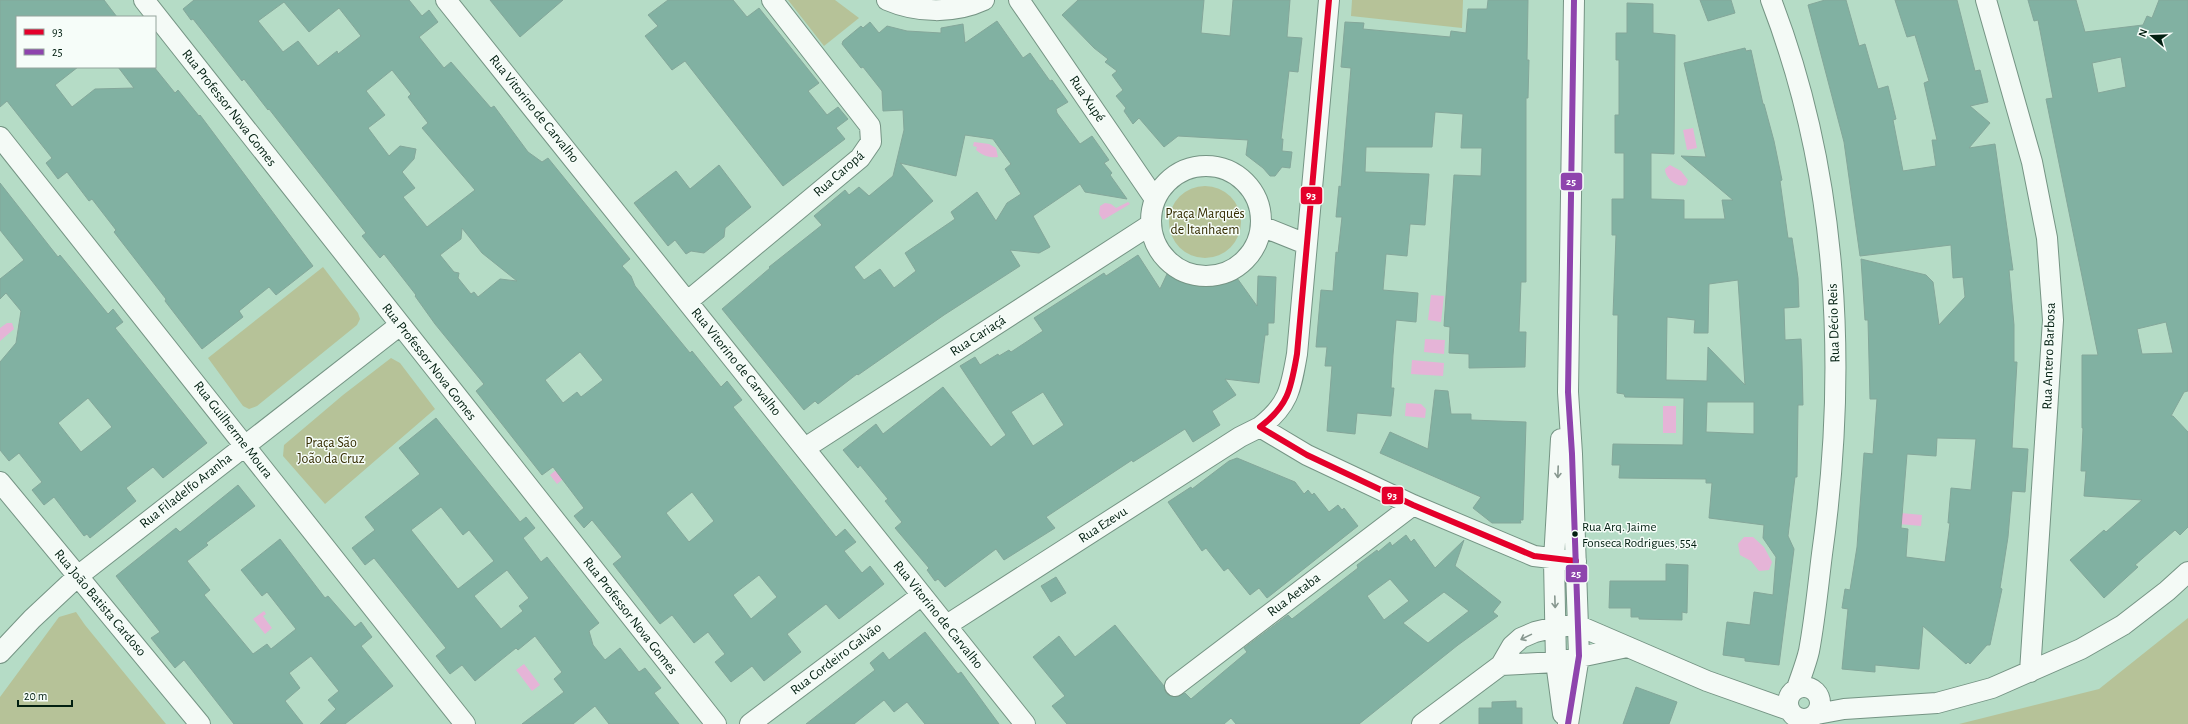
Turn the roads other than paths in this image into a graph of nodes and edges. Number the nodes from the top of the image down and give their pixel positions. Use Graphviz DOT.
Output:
graph roads {
  1 [pos="144,0"];
  2 [pos="446,0"];
  3 [pos="772,0"];
  4 [pos="887,0"];
  5 [pos="984,0"];
  6 [pos="1019,0"];
  7 [pos="1329,0"];
  8 [pos="1574,0"];
  9 [pos="1771,0"];
  10 [pos="1986,0"];
  11 [pos="0,137"];
  12 [pos="1155,199"];
  13 [pos="1150,225"];
  14 [pos="1261,226"];
  15 [pos="1306,244"];
  16 [pos="688,301"];
  17 [pos="400,325"];
  18 [pos="1568,392"];
  19 [pos="1260,427"];
  20 [pos="245,445"];
  21 [pos="805,448"];
  22 [pos="0,482"];
  23 [pos="1413,505"];
  24 [pos="1554,560"];
  25 [pos="1576,561"];
  26 [pos="2188,572"];
  27 [pos="78,576"];
  28 [pos="922,595"];
  29 [pos="947,625"];
  30 [pos="1577,625"];
  31 [pos="1556,627"];
  32 [pos="1626,647"];
  33 [pos="0,653"];
  34 [pos="1579,656"];
  35 [pos="1556,662"];
  36 [pos="1501,665"];
  37 [pos="2030,672"];
  38 [pos="1175,686"];
  39 [pos="1805,708"];
  40 [pos="200,724"];
  41 [pos="465,724"];
  42 [pos="716,724"];
  43 [pos="750,724"];
  44 [pos="1025,724"];
  45 [pos="1422,724"];
  46 [pos="1564,724"];
  47 [pos="1568,724"];
  1 -- 17 [label="street, Rua Professor Nova Gomes"];
  2 -- 16 [label="street, Rua Vitorino de Carvalho"];
  3 -- 16 [label="street, Rua Caropá"];
  4 -- 5 [label="street"];
  6 -- 12 [label="street, Rua Xupé"];
  7 -- 15 [label="street, Rua Ezevu"];
  8 -- 18 [label="street"];
  9 -- 39 [label="street, Rua Décio Reis"];
  10 -- 37 [label="street, Rua Antero Barbosa"];
  11 -- 20 [label="street, Rua Guilherme Moura"];
  12 -- 13 [label="street"];
  12 -- 14 [label="street"];
  13 -- 14 [label="street"];
  13 -- 21 [label="street, Rua Cariaçá"];
  14 -- 15 [label="street"];
  15 -- 19 [label="street, Rua Ezevu"];
  16 -- 21 [label="street, Rua Vitorino de Carvalho"];
  17 -- 20 [label="street, Rua Filadelfo Aranha"];
  17 -- 42 [label="street, Rua Professor Nova Gomes"];
  18 -- 24 [label="street, one-way"];
  18 -- 25 [label="street"];
  19 -- 23 [label="street"];
  19 -- 29 [label="street, Rua Ezevu"];
  20 -- 27 [label="street, Rua Filadelfo Aranha"];
  20 -- 41 [label="street, Rua Guilherme Moura"];
  21 -- 28 [label="street, Rua Vitorino de Carvalho"];
  22 -- 27 [label="street, Rua João Batista Cardoso"];
  23 -- 24 [label="street"];
  23 -- 38 [label="street, Rua Aetaba"];
  24 -- 25 [label="street"];
  24 -- 31 [label="street, one-way"];
  25 -- 30 [label="street"];
  26 -- 37 [label="street"];
  27 -- 33 [label="street, Rua Filadelfo Aranha"];
  27 -- 40 [label="street, Rua João Batista Cardoso"];
  28 -- 29 [label="street, Rua Vitorino de Carvalho"];
  28 -- 43 [label="street, Rua Cordeiro Galvão"];
  29 -- 44 [label="street, Rua Vitorino de Carvalho"];
  30 -- 31 [label="street"];
  30 -- 32 [label="street"];
  30 -- 34 [label="street"];
  31 -- 35 [label="street"];
  31 -- 36 [label="street, one-way"];
  32 -- 34 [label="street"];
  32 -- 39 [label="street"];
  34 -- 35 [label="street"];
  34 -- 47 [label="street"];
  35 -- 36 [label="street"];
  35 -- 46 [label="street"];
  36 -- 45 [label="street"];
  37 -- 39 [label="street"];
}
